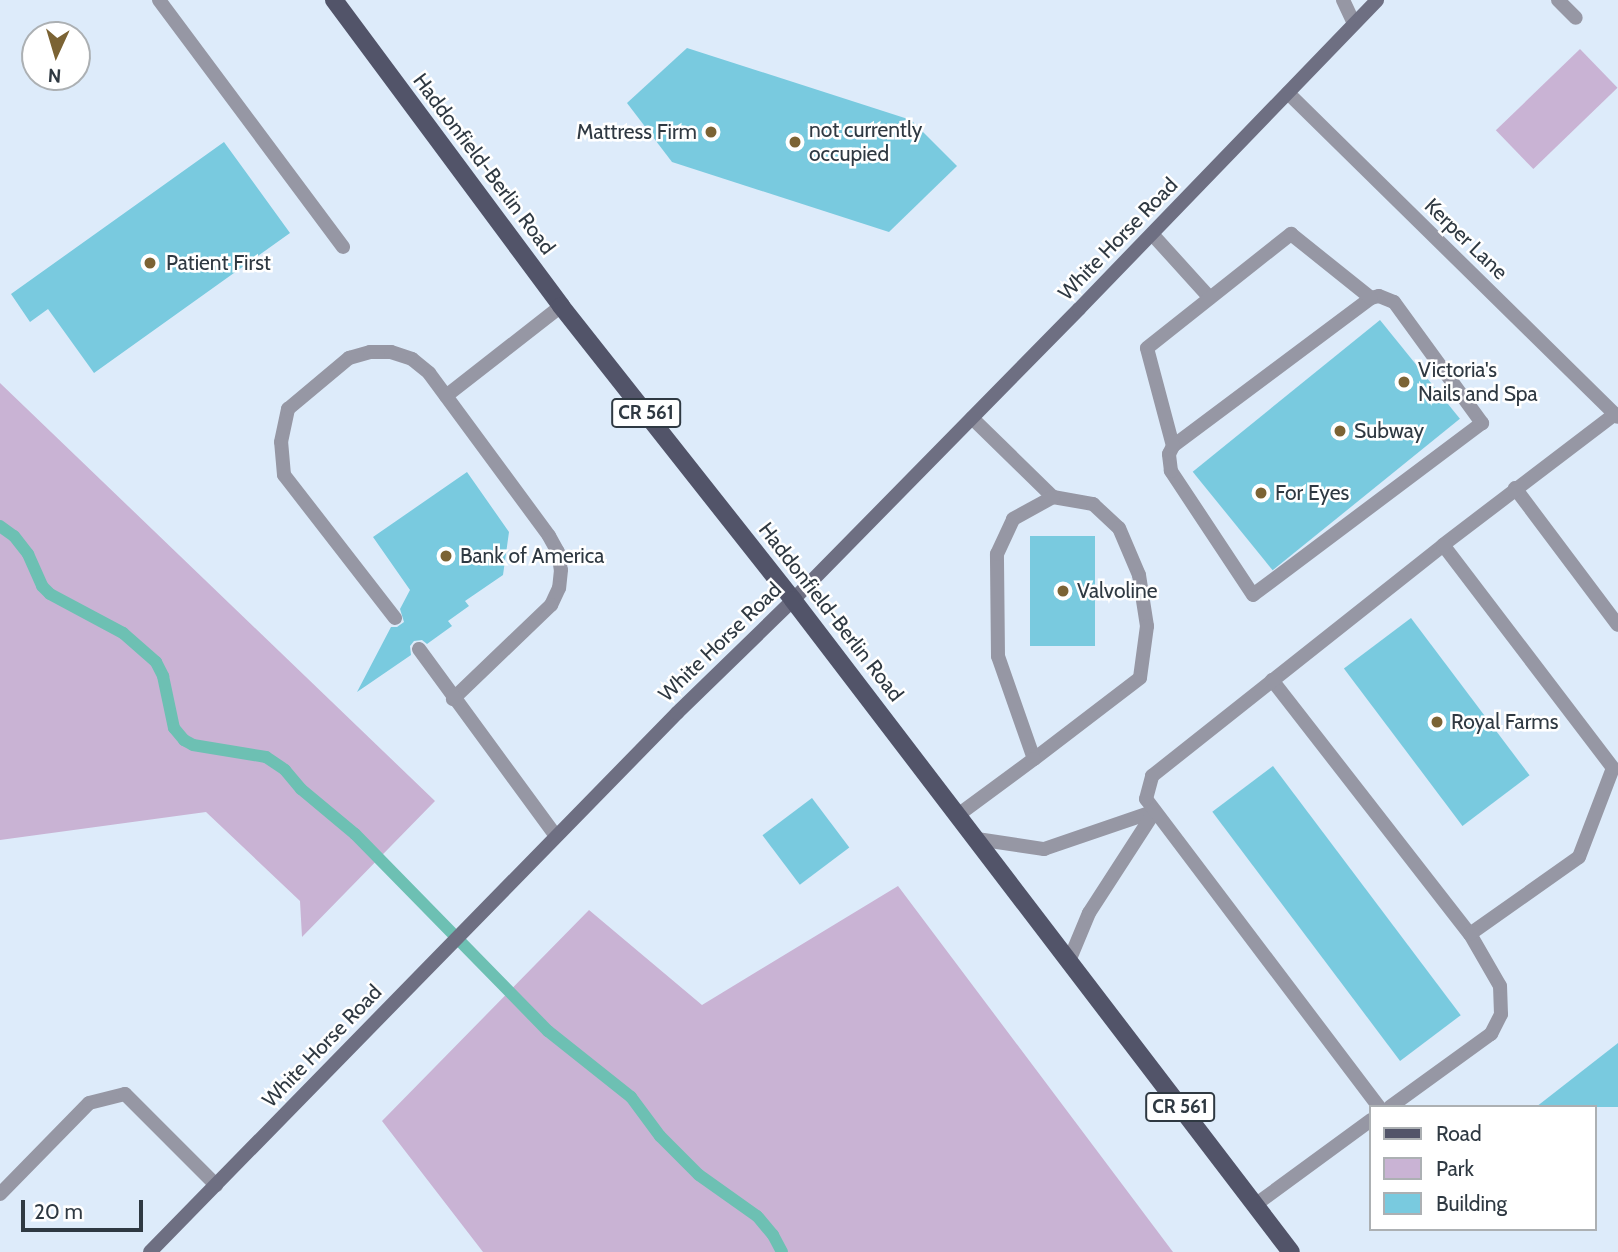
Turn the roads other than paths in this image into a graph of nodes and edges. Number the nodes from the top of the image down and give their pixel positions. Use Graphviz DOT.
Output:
graph roads {
  1 [pos="159,0"];
  2 [pos="334,0"];
  3 [pos="1343,0"];
  4 [pos="1377,0"];
  5 [pos="1558,0"];
  6 [pos="1576,18"];
  7 [pos="1354,24"];
  8 [pos="1288,93"];
  9 [pos="1152,234"];
  10 [pos="343,247"];
  11 [pos="1210,298"];
  12 [pos="1371,298"];
  13 [pos="561,306"];
  14 [pos="446,396"];
  15 [pos="1616,415"];
  16 [pos="972,418"];
  17 [pos="1172,446"];
  18 [pos="1515,488"];
  19 [pos="1053,497"];
  20 [pos="1443,545"];
  21 [pos="793,600"];
  22 [pos="395,618"];
  23 [pos="1618,625"];
  24 [pos="419,649"];
  25 [pos="1272,680"];
  26 [pos="453,699"];
  27 [pos="1034,758"];
  28 [pos="1615,766"];
  29 [pos="1155,811"];
  30 [pos="958,815"];
  31 [pos="556,836"];
  32 [pos="977,839"];
  33 [pos="1470,934"];
  34 [pos="1069,961"];
  35 [pos="1377,1105"];
  36 [pos="1393,1105"];
  37 [pos="1370,1121"];
  38 [pos="216,1185"];
  39 [pos="0,1194"];
  40 [pos="1255,1205"];
  41 [pos="150,1252"];
  42 [pos="1291,1252"];
  1 -- 10 [label="lane"];
  2 -- 13 [label="main road, Haddonfield-Berlin Road / CR 561"];
  3 -- 7 [label="lane"];
  4 -- 7 [label="main road, White Horse Road"];
  5 -- 6 [label="lane"];
  7 -- 8 [label="main road, White Horse Road"];
  8 -- 9 [label="main road, White Horse Road"];
  8 -- 15 [label="lane, Kerper Lane"];
  9 -- 11 [label="lane"];
  9 -- 16 [label="main road, White Horse Road"];
  11 -- 12 [label="lane"];
  11 -- 17 [label="lane"];
  12 -- 17 [label="lane"];
  12 -- 17 [label="lane"];
  13 -- 14 [label="lane"];
  13 -- 21 [label="main road, Haddonfield-Berlin Road / CR 561"];
  14 -- 22 [label="lane"];
  14 -- 26 [label="lane"];
  15 -- 18 [label="lane"];
  16 -- 19 [label="lane"];
  16 -- 21 [label="main road, White Horse Road"];
  18 -- 20 [label="lane"];
  18 -- 23 [label="lane"];
  19 -- 27 [label="lane"];
  19 -- 27 [label="lane"];
  20 -- 25 [label="lane"];
  20 -- 28 [label="lane"];
  21 -- 30 [label="main road, Haddonfield-Berlin Road / CR 561"];
  21 -- 31 [label="main road, White Horse Road"];
  24 -- 26 [label="lane"];
  25 -- 29 [label="lane"];
  25 -- 33 [label="lane"];
  26 -- 31 [label="lane"];
  27 -- 30 [label="lane"];
  28 -- 33 [label="lane"];
  29 -- 32 [label="lane"];
  29 -- 34 [label="lane"];
  29 -- 35 [label="lane"];
  30 -- 32 [label="main road, Haddonfield-Berlin Road / CR 561"];
  31 -- 38 [label="main road, White Horse Road"];
  32 -- 34 [label="main road, Haddonfield-Berlin Road / CR 561"];
  33 -- 36 [label="lane"];
  34 -- 40 [label="main road, Haddonfield-Berlin Road / CR 561"];
  37 -- 40 [label="lane"];
  38 -- 39 [label="lane"];
  38 -- 41 [label="main road, White Horse Road"];
  40 -- 42 [label="main road, Haddonfield-Berlin Road / CR 561"];
}
